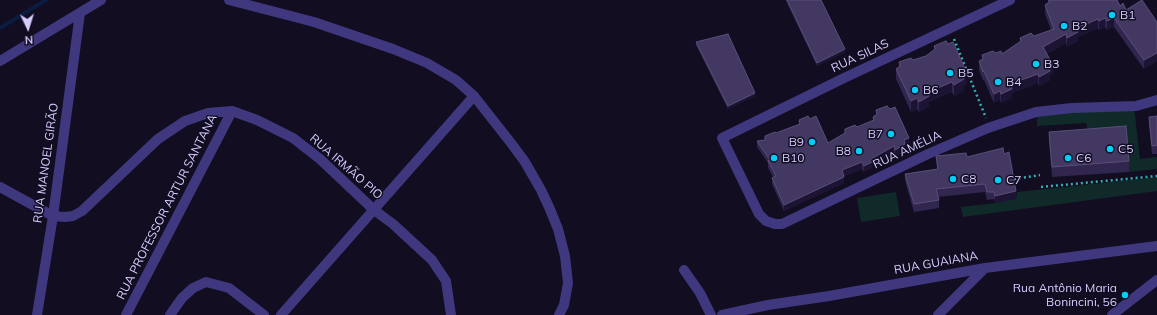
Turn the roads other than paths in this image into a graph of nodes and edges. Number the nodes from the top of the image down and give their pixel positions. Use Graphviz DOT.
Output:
graph roads {
  1 [pos="101,0"];
  2 [pos="229,0"];
  3 [pos="1010,0"];
  4 [pos="247,2"];
  5 [pos="80,13"];
  6 [pos="0,61"];
  7 [pos="474,96"];
  8 [pos="1157,100"];
  9 [pos="232,111"];
  10 [pos="722,138"];
  11 [pos="0,186"];
  12 [pos="374,210"];
  13 [pos="52,216"];
  14 [pos="1157,246"];
  15 [pos="985,268"];
  16 [pos="684,270"];
  17 [pos="1157,280"];
  18 [pos="37,315"];
  19 [pos="126,315"];
  20 [pos="170,315"];
  21 [pos="264,315"];
  22 [pos="281,315"];
  23 [pos="451,315"];
  24 [pos="560,315"];
  25 [pos="711,315"];
  26 [pos="722,315"];
  27 [pos="938,315"];
  28 [pos="1112,315"];
  1 -- 5 [label="street"];
  2 -- 4 [label="street"];
  3 -- 10 [label="street, RUA SILAS"];
  4 -- 7 [label="street"];
  5 -- 6 [label="street"];
  5 -- 13 [label="street, RUA MANOEL GIRÃO"];
  7 -- 12 [label="street"];
  7 -- 24 [label="street"];
  8 -- 10 [label="street, RUA AMÉLIA"];
  9 -- 12 [label="street, RUA IRMÃO PIO"];
  9 -- 13 [label="street, RUA IRMÃO PIO"];
  9 -- 19 [label="street, RUA PROFESSOR ARTUR SANTANA"];
  11 -- 13 [label="street"];
  12 -- 22 [label="street"];
  12 -- 23 [label="street, RUA IRMÃO PIO"];
  13 -- 18 [label="street, RUA MANOEL GIRÃO"];
  14 -- 15 [label="street, RUA GUAIANA"];
  15 -- 26 [label="street, RUA GUAIANA"];
  15 -- 27 [label="street"];
  16 -- 25 [label="street"];
  17 -- 28 [label="street"];
  20 -- 21 [label="street"];
}
